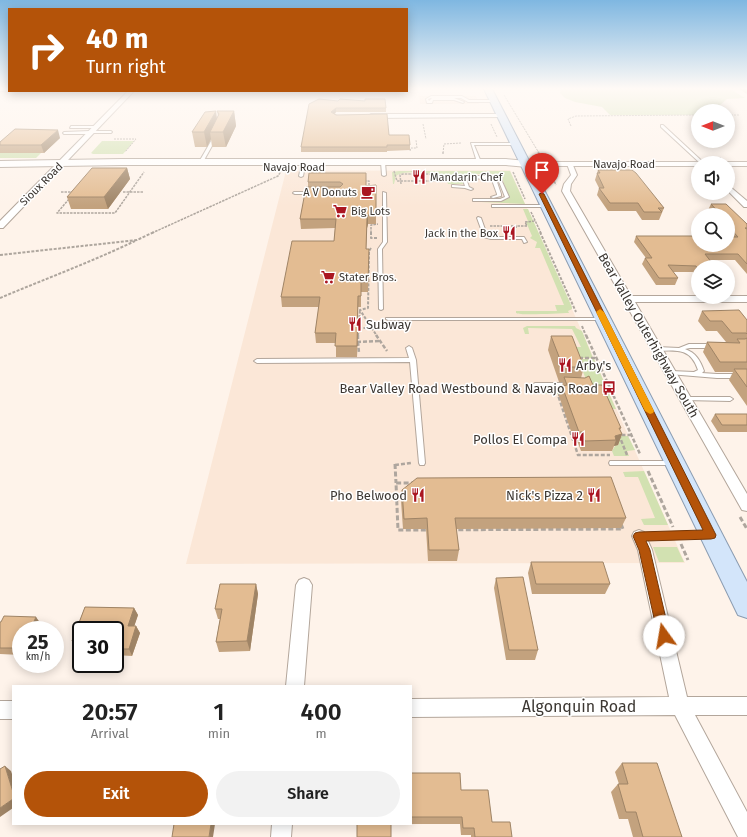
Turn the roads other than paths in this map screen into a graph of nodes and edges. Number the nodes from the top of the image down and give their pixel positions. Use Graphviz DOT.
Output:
graph roads {
  1 [pos="95,128"];
  2 [pos="507,128"];
  3 [pos="664,128"];
  4 [pos="111,132"];
  5 [pos="64,133"];
  6 [pos="91,133"];
  7 [pos="216,134"];
  8 [pos="516,144"];
  9 [pos="694,156"];
  10 [pos="201,162"];
  11 [pos="479,162"];
  12 [pos="0,164"];
  13 [pos="61,164"];
  14 [pos="527,164"];
  15 [pos="570,164"];
  16 [pos="691,164"];
  17 [pos="735,164"];
  18 [pos="747,164"];
  19 [pos="303,168"];
  20 [pos="383,168"];
  21 [pos="489,177"];
  22 [pos="453,186"];
  23 [pos="295,193"];
  24 [pos="317,193"];
  25 [pos="384,193"];
  26 [pos="735,194"];
  27 [pos="747,205"];
  28 [pos="493,206"];
  29 [pos="548,206"];
  30 [pos="479,218"];
  31 [pos="0,226"];
  32 [pos="524,242"];
  33 [pos="628,298"];
  34 [pos="747,300"];
  35 [pos="381,309"];
  36 [pos="604,319"];
  37 [pos="388,320"];
  38 [pos="718,346"];
  39 [pos="409,348"];
  40 [pos="657,349"];
  41 [pos="679,349"];
  42 [pos="413,360"];
  43 [pos="257,361"];
  44 [pos="671,373"];
  45 [pos="696,374"];
  46 [pos="747,376"];
  47 [pos="535,385"];
  48 [pos="574,385"];
  49 [pos="686,399"];
  50 [pos="730,399"];
  51 [pos="612,463"];
  52 [pos="675,463"];
  53 [pos="422,464"];
  54 [pos="747,506"];
  55 [pos="711,535"];
  56 [pos="639,536"];
  57 [pos="304,585"];
  58 [pos="747,607"];
  59 [pos="295,685"];
  60 [pos="680,706"];
  61 [pos="747,706"];
  62 [pos="412,708"];
  63 [pos="0,710"];
  64 [pos="12,710"];
  65 [pos="282,825"];
  66 [pos="747,833"];
  67 [pos="281,837"];
  1 -- 6 [label="street, Sioux Road"];
  2 -- 8 [label="main road"];
  3 -- 9 [label="lane"];
  4 -- 6 [label="lane"];
  5 -- 6 [label="lane"];
  6 -- 13 [label="street, Sioux Road"];
  7 -- 10 [label="lane"];
  8 -- 11 [label="lane"];
  8 -- 14 [label="main road"];
  10 -- 13 [label="main road, Navajo Road"];
  10 -- 19 [label="main road, Navajo Road"];
  11 -- 14 [label="main road, Navajo Road"];
  11 -- 20 [label="main road, Navajo Road"];
  12 -- 13 [label="main road, Navajo Road"];
  13 -- 19 [label="main road, Navajo Road"];
  13 -- 31 [label="street, Sioux Road"];
  14 -- 15 [label="street, Navajo Road"];
  14 -- 20 [label="main road, Navajo Road"];
  14 -- 29 [label="main road"];
  15 -- 16 [label="street, Navajo Road"];
  15 -- 33 [label="street, Bear Valley Outerhighway South"];
  17 -- 18 [label="street"];
  19 -- 20 [label="main road, Navajo Road"];
  21 -- 21 [label="lane"];
  21 -- 22 [label="lane"];
  23 -- 24 [label="lane"];
  25 -- 35 [label="lane"];
  26 -- 27 [label="street"];
  28 -- 29 [label="lane"];
  29 -- 36 [label="main road"];
  30 -- 32 [label="lane"];
  33 -- 34 [label="street"];
  33 -- 40 [label="street, Bear Valley Outerhighway South"];
  36 -- 37 [label="lane"];
  36 -- 52 [label="main road"];
  38 -- 41 [label="lane"];
  39 -- 42 [label="lane"];
  40 -- 41 [label="lane"];
  40 -- 44 [label="street, Bear Valley Outerhighway South"];
  41 -- 45 [label="lane"];
  42 -- 43 [label="lane"];
  42 -- 53 [label="lane"];
  44 -- 45 [label="lane"];
  44 -- 49 [label="street, Bear Valley Outerhighway South"];
  45 -- 46 [label="lane"];
  47 -- 48 [label="lane"];
  49 -- 50 [label="lane"];
  49 -- 54 [label="street, Bear Valley Outerhighway South"];
  51 -- 52 [label="lane"];
  52 -- 55 [label="main road"];
  55 -- 56 [label="lane"];
  55 -- 58 [label="main road"];
  56 -- 60 [label="street"];
  57 -- 59 [label="street"];
  60 -- 61 [label="street, Algonquin Road"];
  60 -- 62 [label="street, Algonquin Road"];
  60 -- 66 [label="street"];
  63 -- 64 [label="street"];
  65 -- 67 [label="street"];
}
